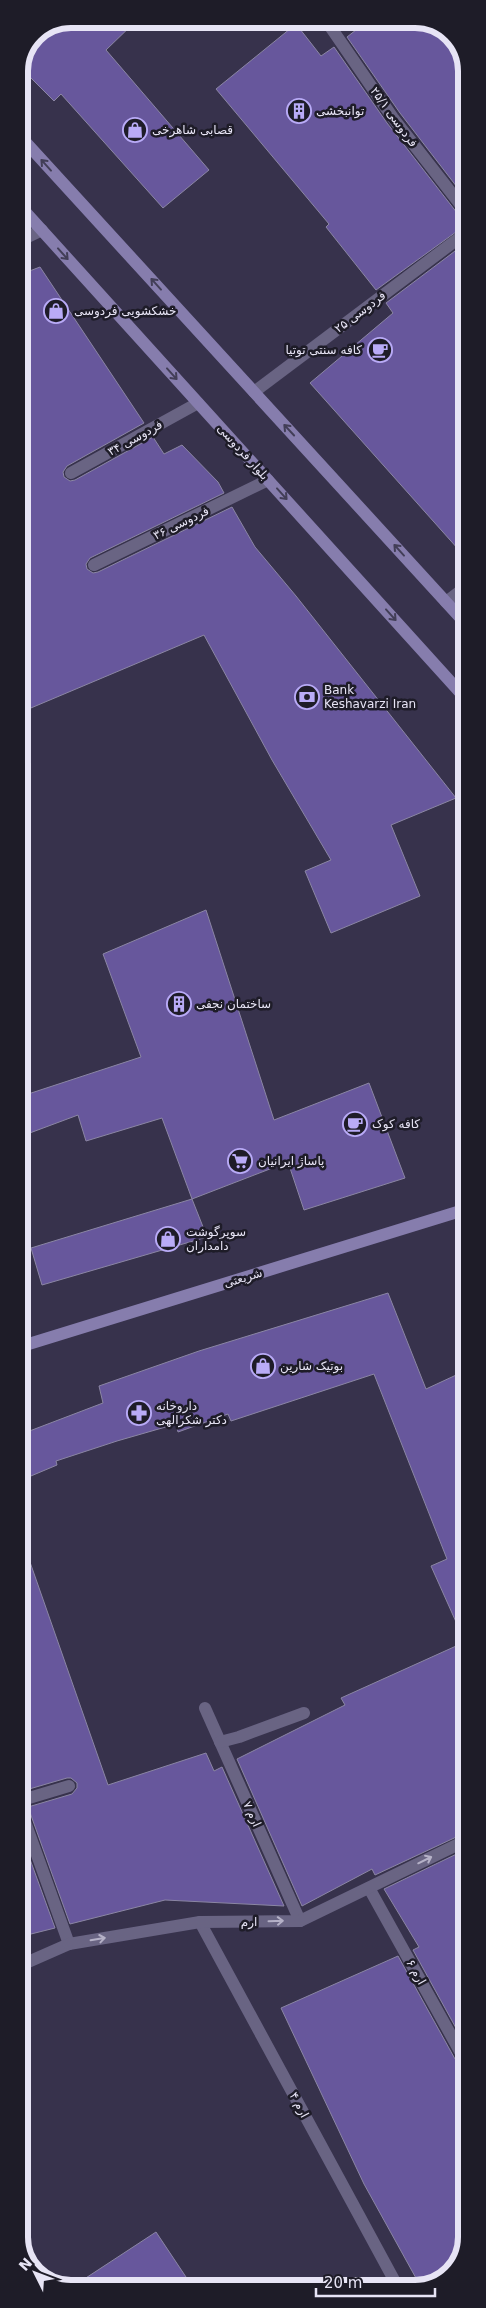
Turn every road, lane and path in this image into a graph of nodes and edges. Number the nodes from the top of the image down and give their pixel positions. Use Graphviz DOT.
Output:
graph roads {
  1 [pos="335,28"];
  2 [pos="28,145"];
  3 [pos="458,201"];
  4 [pos="28,215"];
  5 [pos="42,230"];
  6 [pos="28,237"];
  7 [pos="458,239"];
  8 [pos="254,392"];
  9 [pos="198,403"];
  10 [pos="71,473"];
  11 [pos="268,480"];
  12 [pos="94,565"];
  13 [pos="458,593"];
  14 [pos="446,602"];
  15 [pos="458,615"];
  16 [pos="458,690"];
  17 [pos="458,1212"];
  18 [pos="28,1344"];
  19 [pos="205,1708"];
  20 [pos="304,1713"];
  21 [pos="220,1742"];
  22 [pos="69,1786"];
  23 [pos="28,1800"];
  24 [pos="28,1828"];
  25 [pos="458,1844"];
  26 [pos="369,1888"];
  27 [pos="300,1920"];
  28 [pos="200,1922"];
  29 [pos="69,1944"];
  30 [pos="28,1962"];
  31 [pos="458,2048"];
  32 [pos="394,2280"];
  1 -- 3 [label="street, فردوسی ۲۵/۱"];
  8 -- 2 [label="main road, one-way"];
  4 -- 5 [label="main road, بلوار فردوسی"];
  5 -- 6 [label="street"];
  5 -- 9 [label="main road, بلوار فردوسی, one-way"];
  7 -- 8 [label="street, فردوسی ۲۵"];
  14 -- 8 [label="main road, one-way"];
  9 -- 10 [label="street, فردوسی ۳۴"];
  9 -- 11 [label="main road, بلوار فردوسی"];
  11 -- 12 [label="street, فردوسی ۳۶"];
  11 -- 16 [label="main road, بلوار فردوسی, one-way"];
  13 -- 14 [label="street"];
  14 -- 15 [label="main road"];
  17 -- 18 [label="main road, شریعتی"];
  19 -- 21 [label="street, ارم ۷"];
  20 -- 21 [label="street"];
  21 -- 27 [label="street, ارم ۷"];
  22 -- 23 [label="street"];
  24 -- 29 [label="street"];
  26 -- 25 [label="street, ارم, one-way"];
  26 -- 27 [label="street, ارم"];
  26 -- 31 [label="street, ارم ۶"];
  28 -- 27 [label="street, ارم, one-way"];
  29 -- 28 [label="street, ارم, one-way"];
  28 -- 32 [label="street, ارم ۴"];
  29 -- 30 [label="street, ارم"];
}
